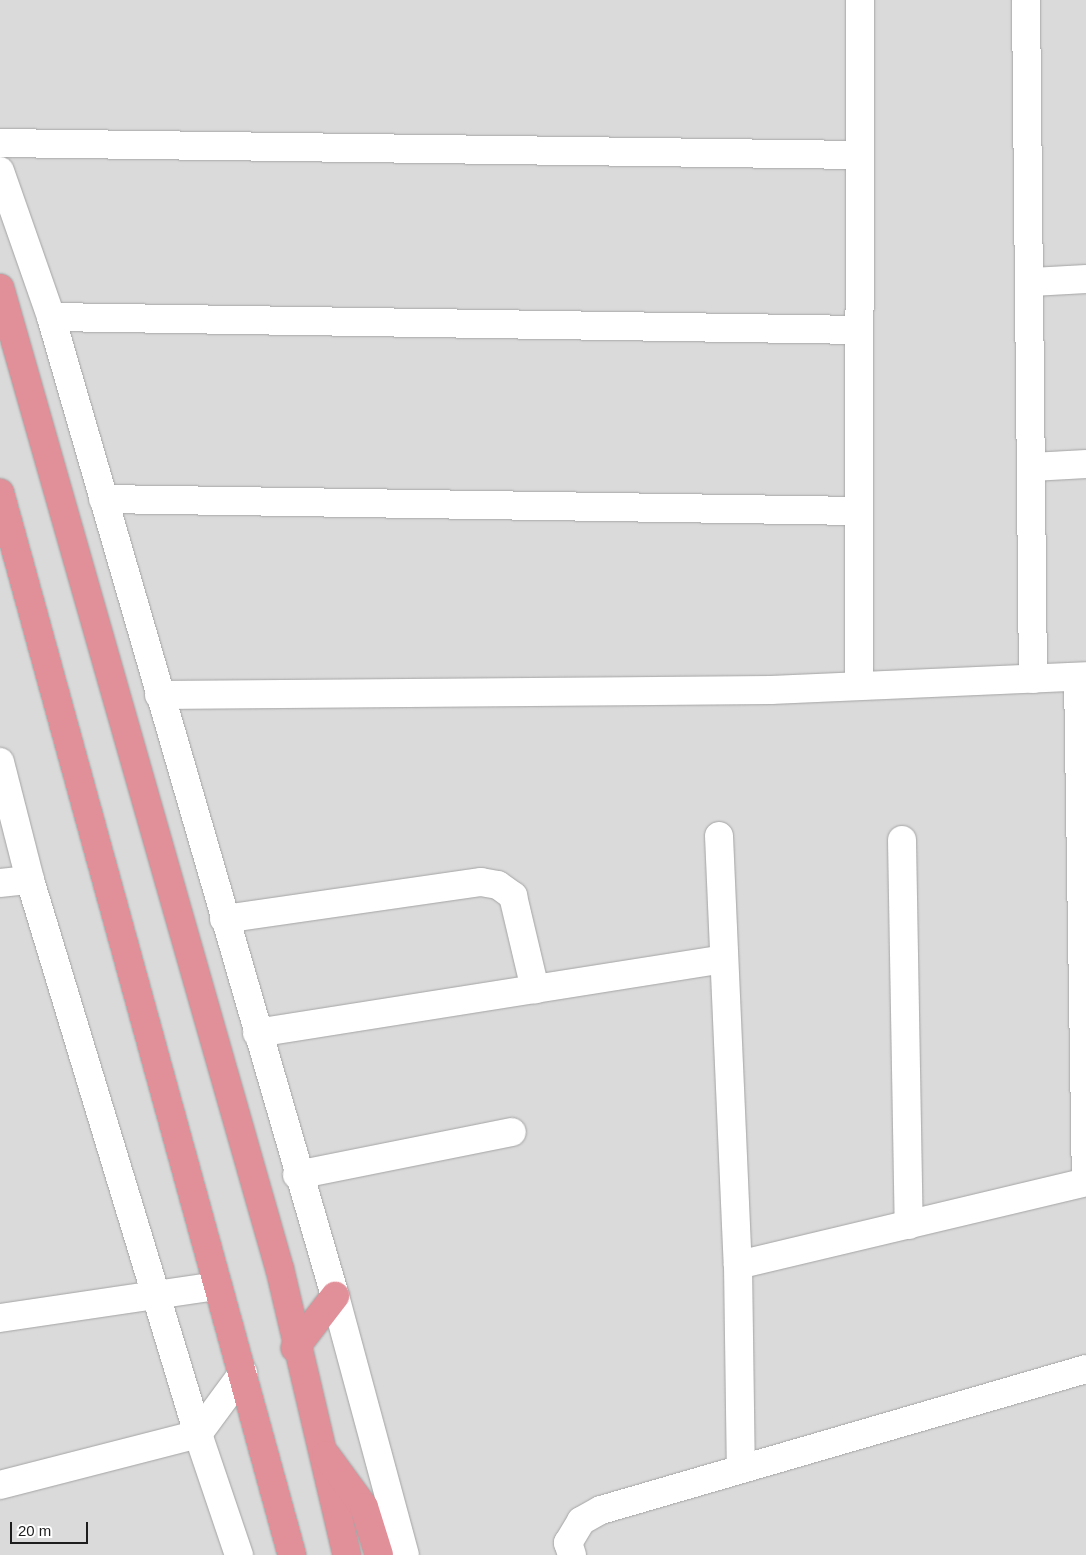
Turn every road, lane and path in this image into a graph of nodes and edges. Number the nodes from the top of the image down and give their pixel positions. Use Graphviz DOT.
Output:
graph roads {
  1 [pos="860,0"];
  2 [pos="1026,0"];
  3 [pos="0,143"];
  4 [pos="860,155"];
  5 [pos="0,171"];
  6 [pos="1086,279"];
  7 [pos="1032,282"];
  8 [pos="0,288"];
  9 [pos="50,317"];
  10 [pos="859,330"];
  11 [pos="1086,464"];
  12 [pos="1032,467"];
  13 [pos="0,493"];
  14 [pos="103,499"];
  15 [pos="859,511"];
  16 [pos="1082,676"];
  17 [pos="1033,679"];
  18 [pos="859,684"];
  19 [pos="159,695"];
  20 [pos="0,762"];
  21 [pos="719,836"];
  22 [pos="902,840"];
  23 [pos="30,880"];
  24 [pos="0,883"];
  25 [pos="224,920"];
  26 [pos="1084,927"];
  27 [pos="723,959"];
  28 [pos="534,989"];
  29 [pos="257,1034"];
  30 [pos="512,1132"];
  31 [pos="1086,1171"];
  32 [pos="297,1175"];
  33 [pos="1086,1182"];
  34 [pos="909,1225"];
  35 [pos="738,1265"];
  36 [pos="217,1286"];
  37 [pos="156,1296"];
  38 [pos="335,1296"];
  39 [pos="0,1318"];
  40 [pos="295,1348"];
  41 [pos="1086,1369"];
  42 [pos="243,1373"];
  43 [pos="198,1434"];
  44 [pos="317,1443"];
  45 [pos="264,1453"];
  46 [pos="741,1468"];
  47 [pos="0,1485"];
  48 [pos="239,1555"];
  49 [pos="273,1555"];
  50 [pos="292,1555"];
  51 [pos="347,1555"];
  52 [pos="379,1555"];
  53 [pos="406,1555"];
  54 [pos="572,1555"];
  1 -- 4 [label="street"];
  2 -- 7 [label="street"];
  3 -- 4 [label="street"];
  4 -- 10 [label="street"];
  5 -- 9 [label="street"];
  6 -- 7 [label="street"];
  7 -- 12 [label="street"];
  8 -- 40 [label="highway"];
  9 -- 10 [label="street"];
  9 -- 14 [label="street"];
  10 -- 15 [label="street"];
  11 -- 12 [label="street"];
  12 -- 17 [label="street"];
  13 -- 36 [label="highway"];
  14 -- 15 [label="street"];
  14 -- 19 [label="street"];
  15 -- 18 [label="street"];
  16 -- 17 [label="street"];
  16 -- 26 [label="street"];
  17 -- 18 [label="street"];
  18 -- 19 [label="street"];
  19 -- 25 [label="street"];
  20 -- 23 [label="street"];
  21 -- 27 [label="street"];
  22 -- 34 [label="street"];
  23 -- 24 [label="street"];
  23 -- 37 [label="street"];
  25 -- 28 [label="street"];
  25 -- 29 [label="street"];
  26 -- 31 [label="street"];
  27 -- 28 [label="street"];
  27 -- 35 [label="street"];
  28 -- 29 [label="street"];
  29 -- 32 [label="street"];
  30 -- 32 [label="street"];
  32 -- 38 [label="street"];
  33 -- 34 [label="street"];
  34 -- 35 [label="street"];
  35 -- 46 [label="street"];
  36 -- 37 [label="street"];
  36 -- 42 [label="highway"];
  37 -- 39 [label="street"];
  37 -- 43 [label="street"];
  38 -- 40 [label="highway"];
  38 -- 53 [label="street"];
  40 -- 44 [label="highway"];
  41 -- 46 [label="street"];
  42 -- 43 [label="street"];
  42 -- 45 [label="highway"];
  43 -- 47 [label="street"];
  43 -- 48 [label="street"];
  44 -- 51 [label="highway"];
  44 -- 52 [label="highway"];
  45 -- 49 [label="highway"];
  45 -- 50 [label="highway"];
  46 -- 54 [label="street"];
}
